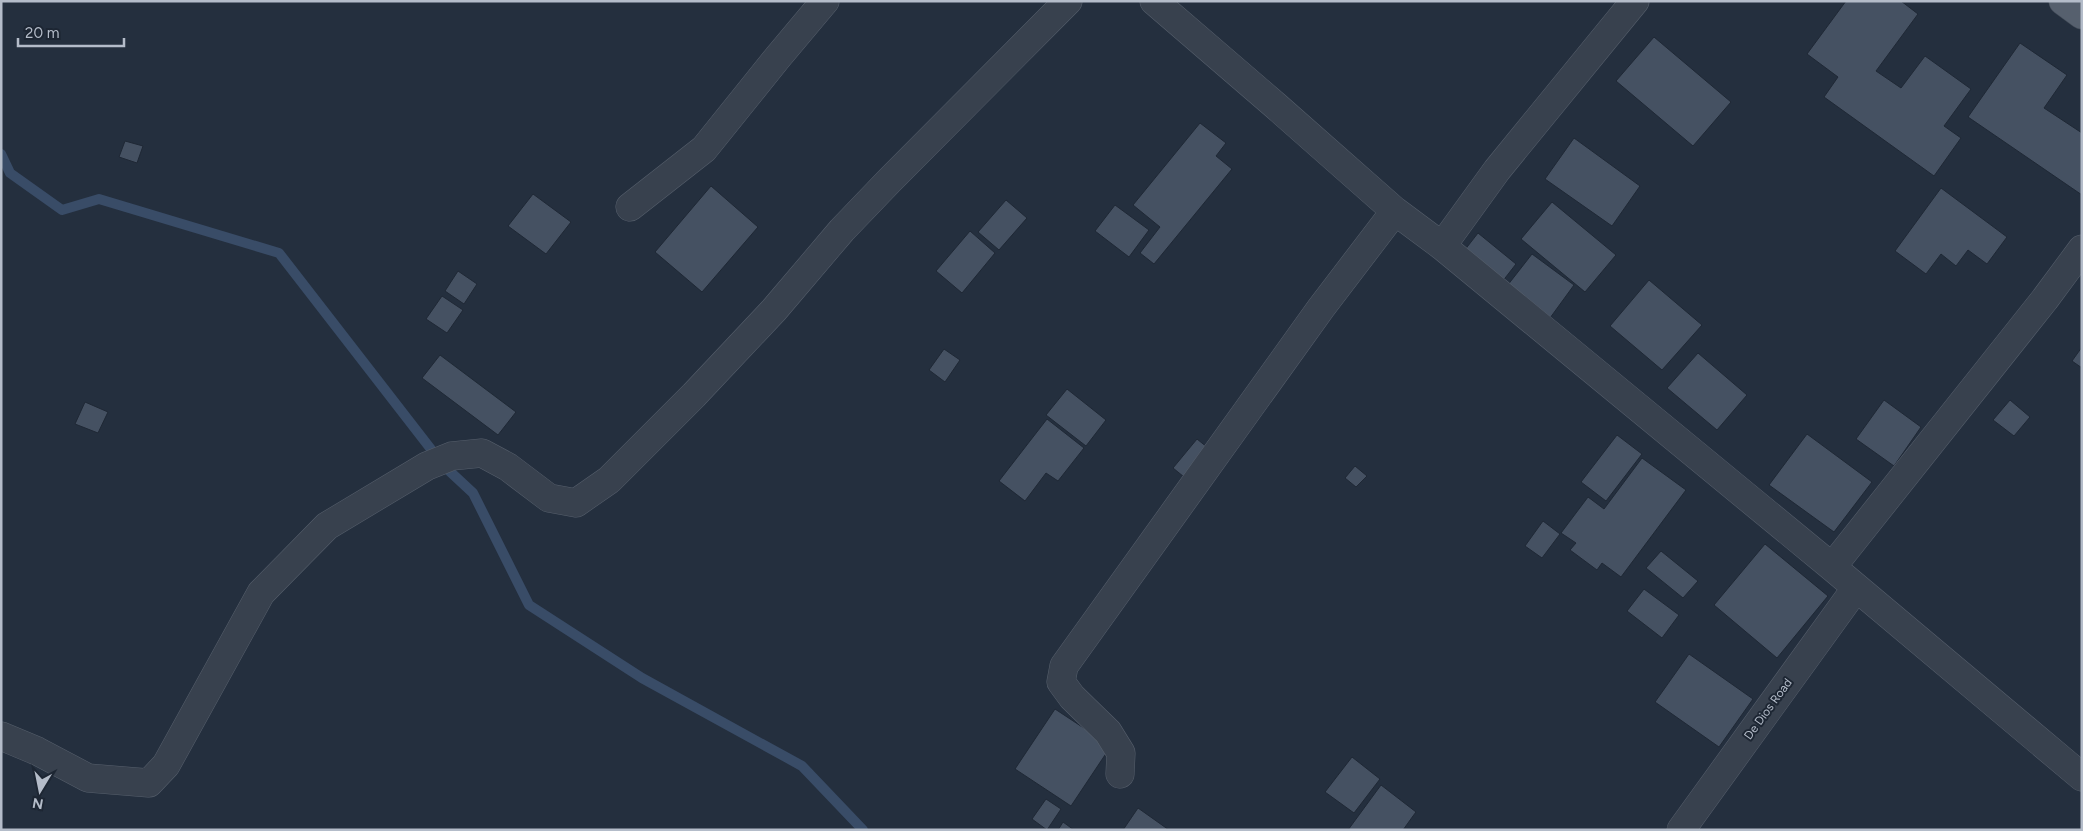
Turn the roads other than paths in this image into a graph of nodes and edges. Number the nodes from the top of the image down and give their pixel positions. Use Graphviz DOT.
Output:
graph roads {
  1 [pos="825,1"];
  2 [pos="1068,1"];
  3 [pos="1154,1"];
  4 [pos="1635,1"];
  5 [pos="2063,1"];
  6 [pos="2082,15"];
  7 [pos="630,207"];
  8 [pos="1395,212"];
  9 [pos="1442,246"];
  10 [pos="2082,250"];
  11 [pos="1832,567"];
  12 [pos="1856,588"];
  13 [pos="1,736"];
  14 [pos="1120,774"];
  15 [pos="2082,777"];
  16 [pos="1681,830"];
  1 -- 7 [label="street"];
  2 -- 13 [label="street"];
  3 -- 8 [label="street"];
  4 -- 9 [label="street"];
  5 -- 6 [label="main road"];
  8 -- 9 [label="street"];
  8 -- 14 [label="street"];
  9 -- 11 [label="street"];
  10 -- 11 [label="street"];
  11 -- 12 [label="street"];
  12 -- 15 [label="street"];
  12 -- 16 [label="street, De Dios Road"];
}
